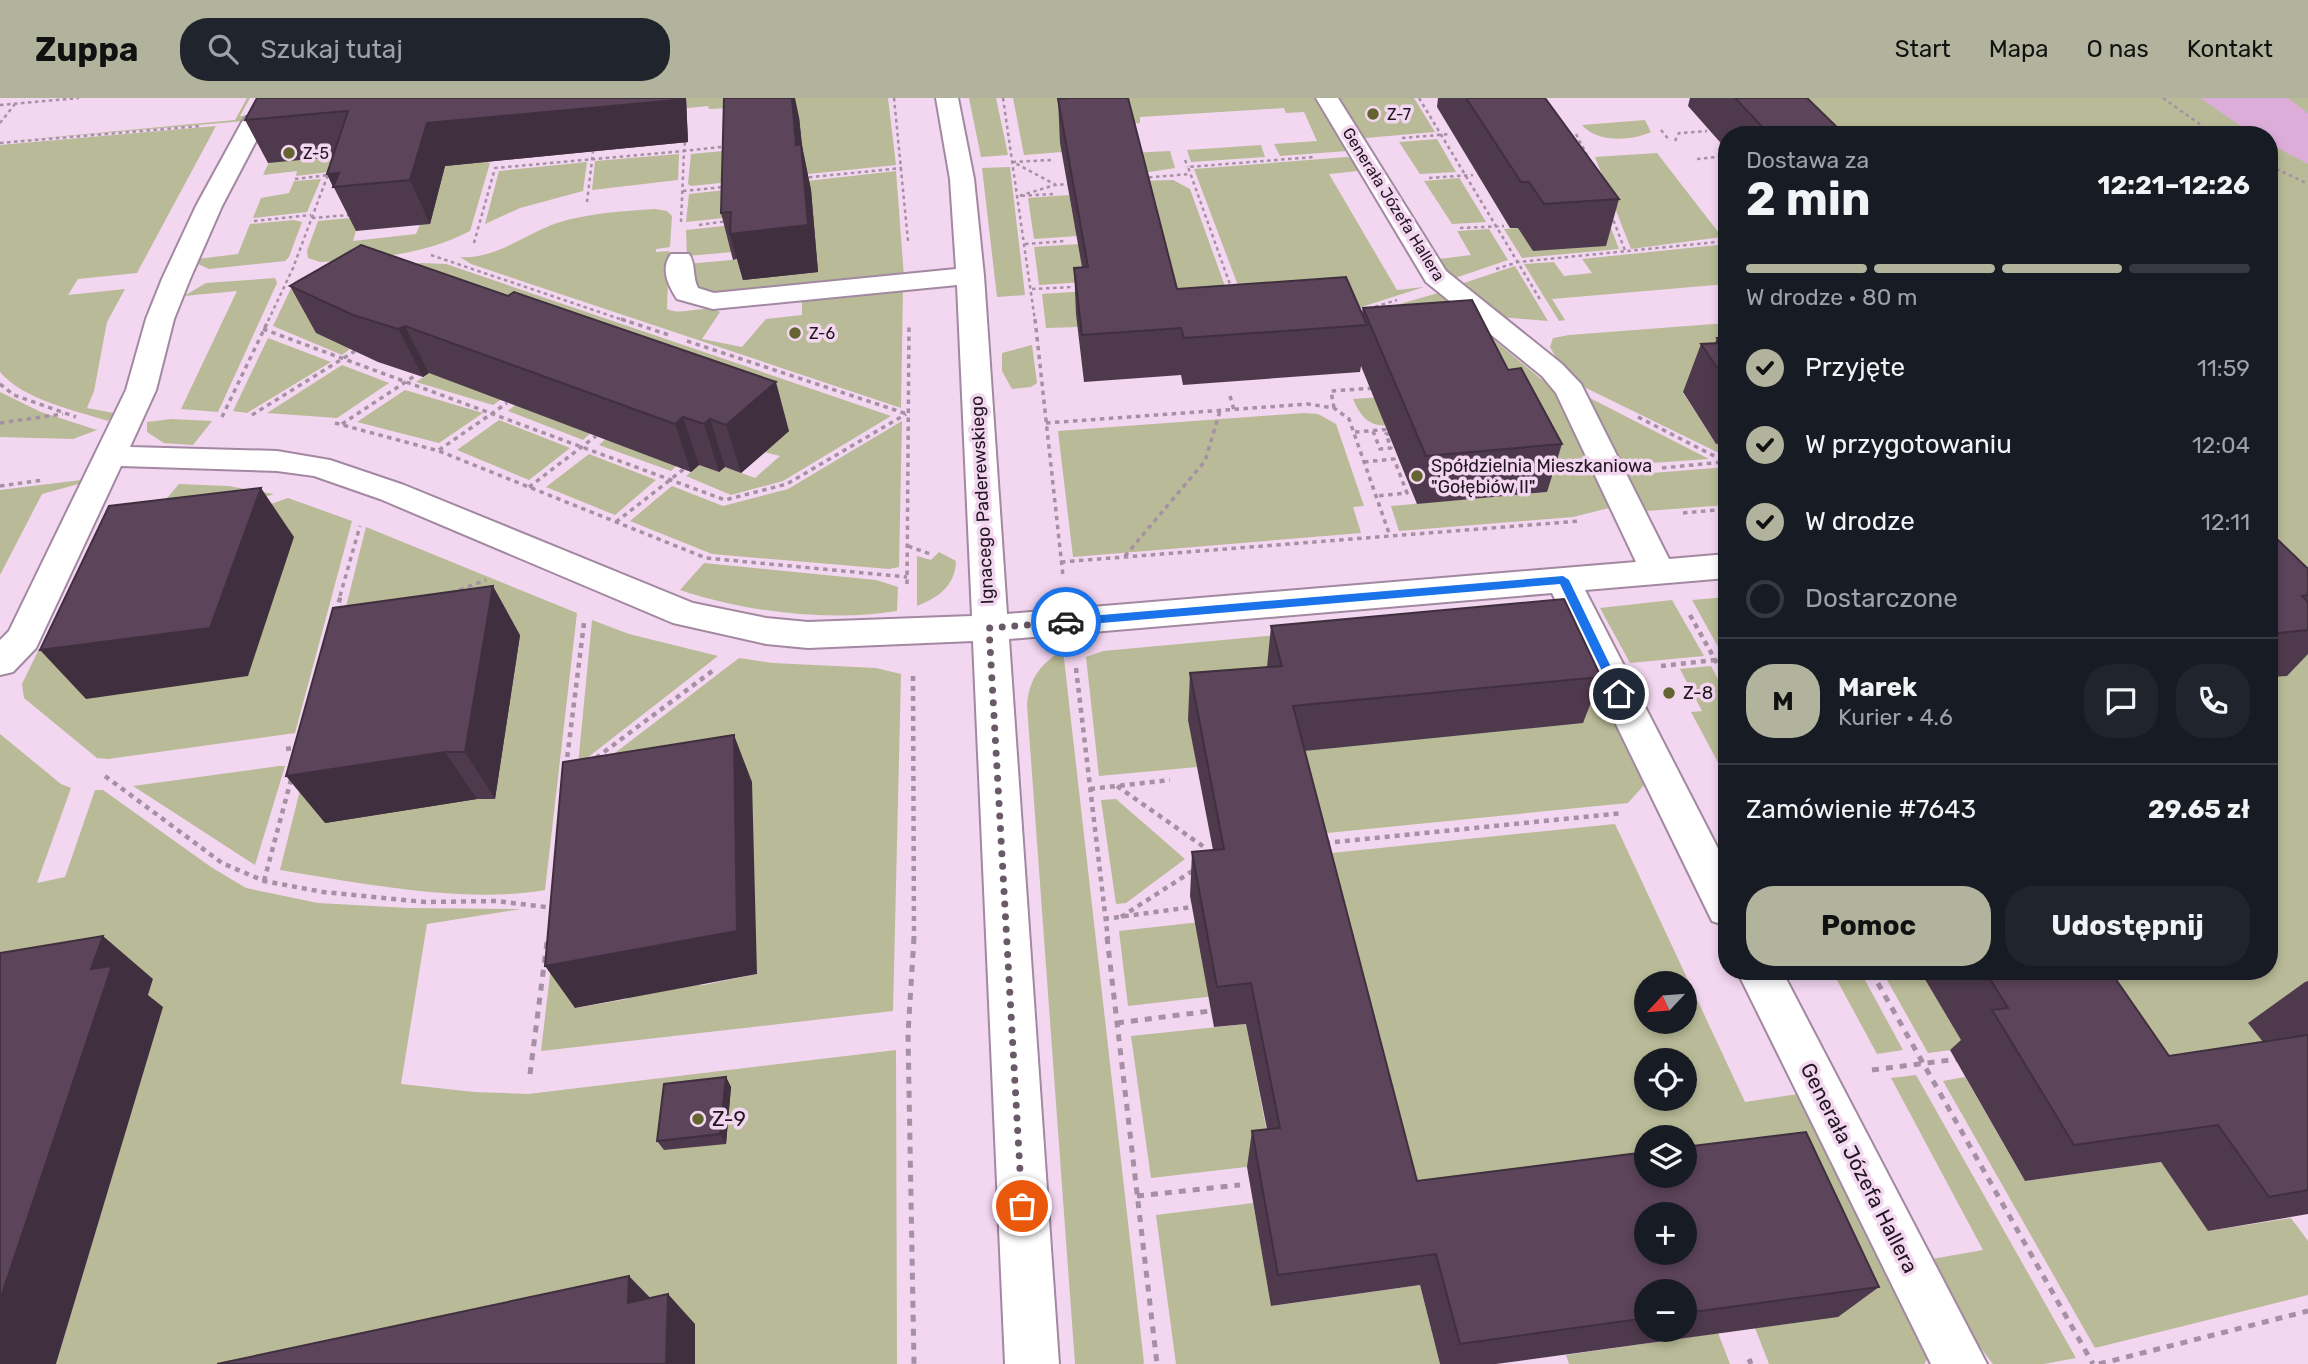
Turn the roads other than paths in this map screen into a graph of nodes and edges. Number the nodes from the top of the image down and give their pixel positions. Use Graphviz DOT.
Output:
graph roads {
  1 [pos="947,98"];
  2 [pos="1327,98"];
  3 [pos="254,122"];
  4 [pos="680,260"];
  5 [pos="971,276"];
  6 [pos="117,442"];
  7 [pos="1718,567"];
  8 [pos="1658,572"];
  9 [pos="1563,580"];
  10 [pos="989,628"];
  11 [pos="0,662"];
  12 [pos="1718,890"];
  13 [pos="1764,980"];
  14 [pos="1032,1364"];
  15 [pos="1960,1364"];
  1 -- 5 [label="street, Ignacego Paderewskiego"];
  2 -- 8 [label="street, Generała Józefa Hallera"];
  3 -- 6 [label="street"];
  4 -- 5 [label="street"];
  5 -- 10 [label="street, Ignacego Paderewskiego"];
  6 -- 10 [label="street"];
  6 -- 11 [label="street"];
  7 -- 8 [label="street"];
  8 -- 9 [label="street"];
  9 -- 10 [label="street"];
  9 -- 12 [label="street"];
  10 -- 14 [label="street, Ignacego Paderewskiego"];
  13 -- 15 [label="street, Generała Józefa Hallera"];
}
